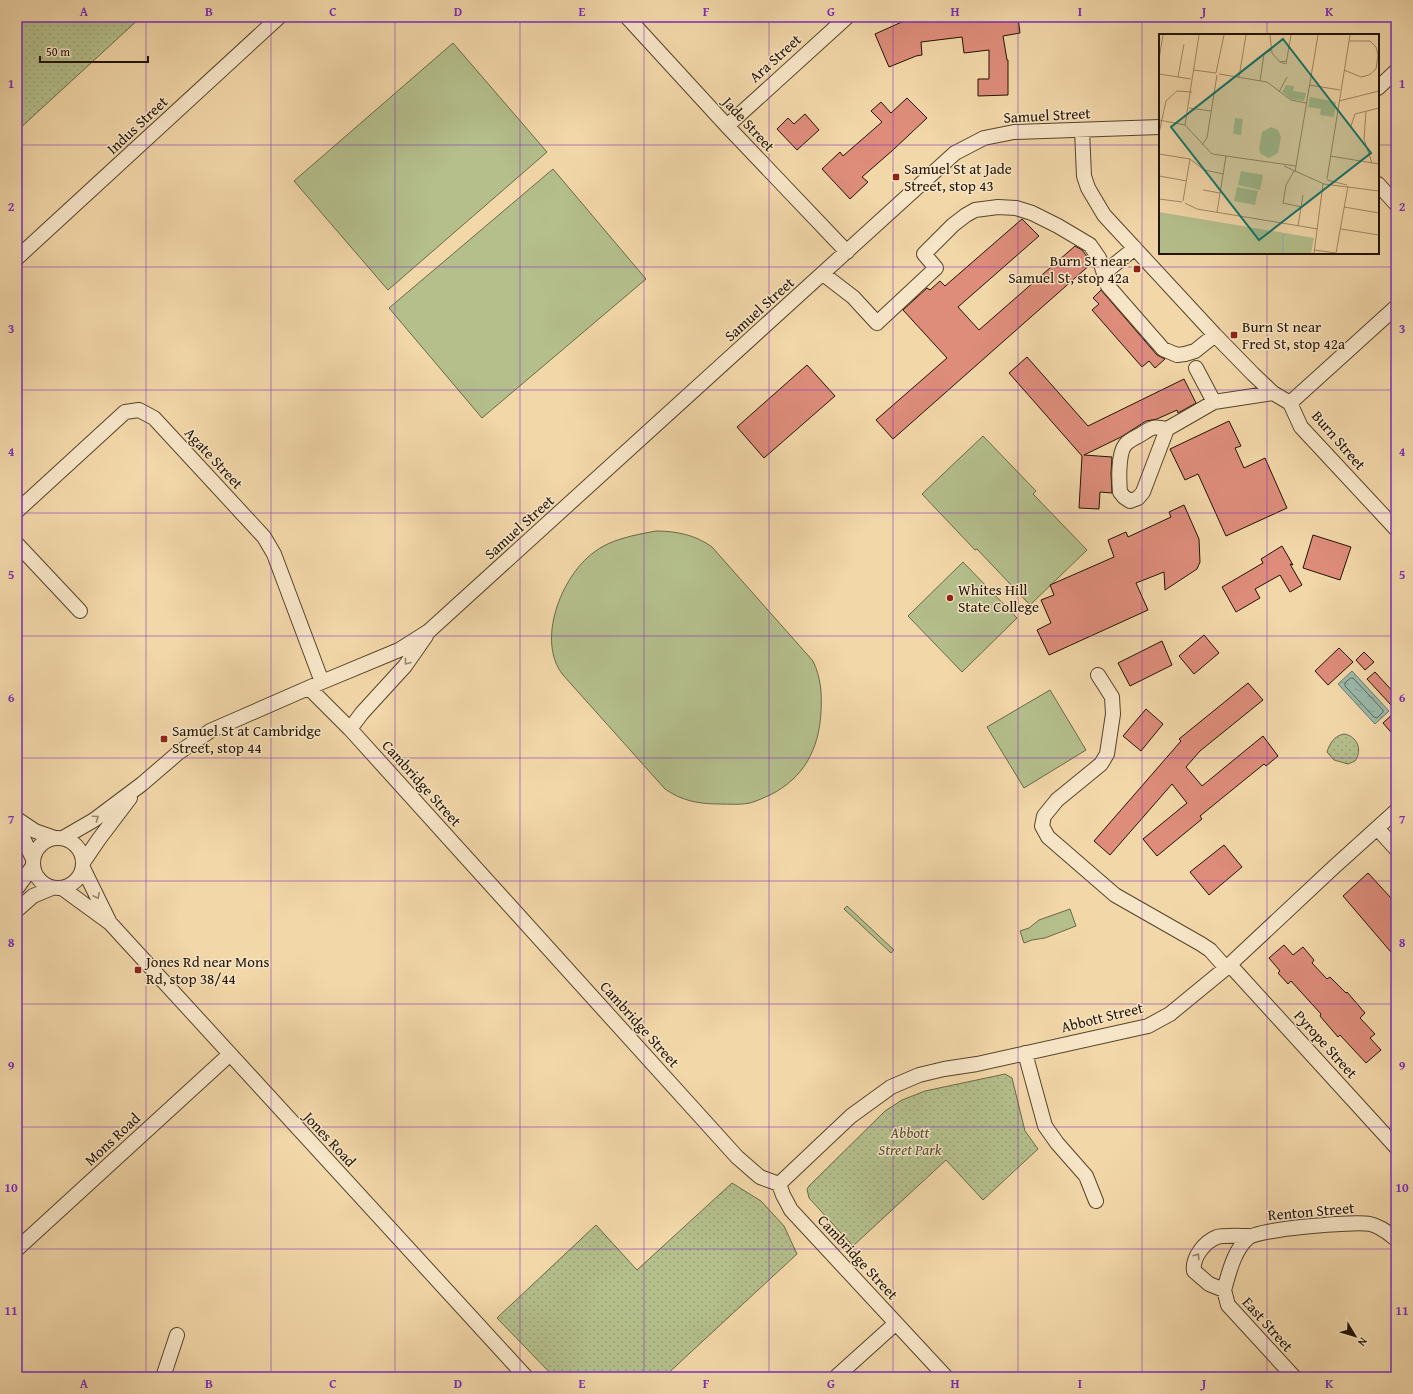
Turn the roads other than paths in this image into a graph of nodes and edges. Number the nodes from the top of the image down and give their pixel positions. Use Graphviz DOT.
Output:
graph roads {
  1 [pos="279,17"];
  2 [pos="627,17"];
  3 [pos="847,17"];
  4 [pos="1396,71"];
  5 [pos="1379,87"];
  6 [pos="726,126"];
  7 [pos="1159,127"];
  8 [pos="1082,130"];
  9 [pos="1379,185"];
  10 [pos="1396,204"];
  11 [pos="1135,248"];
  12 [pos="847,252"];
  13 [pos="17,258"];
  14 [pos="1104,273"];
  15 [pos="823,274"];
  16 [pos="1396,307"];
  17 [pos="1215,335"];
  18 [pos="1196,368"];
  19 [pos="1273,393"];
  20 [pos="1214,402"];
  21 [pos="1290,403"];
  22 [pos="1167,429"];
  23 [pos="17,511"];
  24 [pos="1396,529"];
  25 [pos="17,544"];
  26 [pos="80,611"];
  27 [pos="429,631"];
  28 [pos="1098,675"];
  29 [pos="322,682"];
  30 [pos="308,688"];
  31 [pos="350,729"];
  32 [pos="142,784"];
  33 [pos="1396,811"];
  34 [pos="17,819"];
  35 [pos="1377,828"];
  36 [pos="59,838"];
  37 [pos="1396,848"];
  38 [pos="33,862"];
  39 [pos="83,865"];
  40 [pos="17,888"];
  41 [pos="57,888"];
  42 [pos="17,910"];
  43 [pos="110,923"];
  44 [pos="1228,966"];
  45 [pos="1025,1053"];
  46 [pos="229,1054"];
  47 [pos="1396,1147"];
  48 [pos="778,1184"];
  49 [pos="1096,1201"];
  50 [pos="1249,1236"];
  51 [pos="1396,1239"];
  52 [pos="17,1249"];
  53 [pos="1224,1290"];
  54 [pos="896,1323"];
  55 [pos="177,1335"];
  56 [pos="163,1377"];
  57 [pos="526,1377"];
  58 [pos="836,1377"];
  59 [pos="946,1377"];
  60 [pos="1294,1377"];
  1 -- 13 [label="street, Indus Street"];
  2 -- 6 [label="street, Jade Street"];
  3 -- 6 [label="street, Ara Street"];
  4 -- 5 [label="street"];
  6 -- 12 [label="street, Jade Street"];
  7 -- 8 [label="street, Samuel Street"];
  8 -- 11 [label="street"];
  8 -- 12 [label="street, Samuel Street"];
  9 -- 10 [label="street"];
  11 -- 14 [label="street"];
  11 -- 17 [label="street"];
  12 -- 15 [label="street, Samuel Street"];
  14 -- 15 [label="street"];
  14 -- 17 [label="street"];
  15 -- 27 [label="street, Samuel Street"];
  16 -- 21 [label="street"];
  17 -- 19 [label="street"];
  18 -- 20 [label="street"];
  19 -- 20 [label="street"];
  19 -- 21 [label="street"];
  20 -- 22 [label="street"];
  21 -- 24 [label="street, Burn Street"];
  22 -- 22 [label="street"];
  23 -- 29 [label="street, Agate Street"];
  25 -- 26 [label="street"];
  27 -- 29 [label="street, Samuel Street"];
  27 -- 31 [label="street, Samuel Street, one-way"];
  28 -- 44 [label="street, Pyrope Street"];
  29 -- 30 [label="street, Samuel Street"];
  30 -- 31 [label="street, Cambridge Street"];
  30 -- 32 [label="street, Samuel Street"];
  31 -- 48 [label="street, Cambridge Street"];
  36 -- 32 [label="street, Samuel Street, one-way"];
  32 -- 39 [label="street, Samuel Street"];
  33 -- 35 [label="street, Abbott Street"];
  34 -- 36 [label="street"];
  34 -- 38 [label="street"];
  35 -- 37 [label="street"];
  35 -- 44 [label="street, Abbott Street"];
  36 -- 38 [label="street"];
  36 -- 39 [label="street"];
  38 -- 40 [label="street"];
  38 -- 41 [label="street"];
  39 -- 41 [label="street"];
  39 -- 43 [label="street, Jones Road, one-way"];
  41 -- 42 [label="street"];
  41 -- 43 [label="street, Jones Road"];
  43 -- 46 [label="street, Jones Road"];
  44 -- 45 [label="street, Abbott Street"];
  44 -- 47 [label="street, Pyrope Street"];
  45 -- 48 [label="street, Abbott Street"];
  45 -- 49 [label="street"];
  46 -- 52 [label="street, Mons Road"];
  46 -- 57 [label="street, Jones Road"];
  48 -- 54 [label="street, Cambridge Street"];
  50 -- 51 [label="street, Renton Street"];
  50 -- 53 [label="street"];
  53 -- 50 [label="street, Renton Street, one-way"];
  53 -- 60 [label="street, East Street"];
  54 -- 58 [label="street"];
  54 -- 59 [label="street, Cambridge Street"];
  55 -- 56 [label="street"];
}
